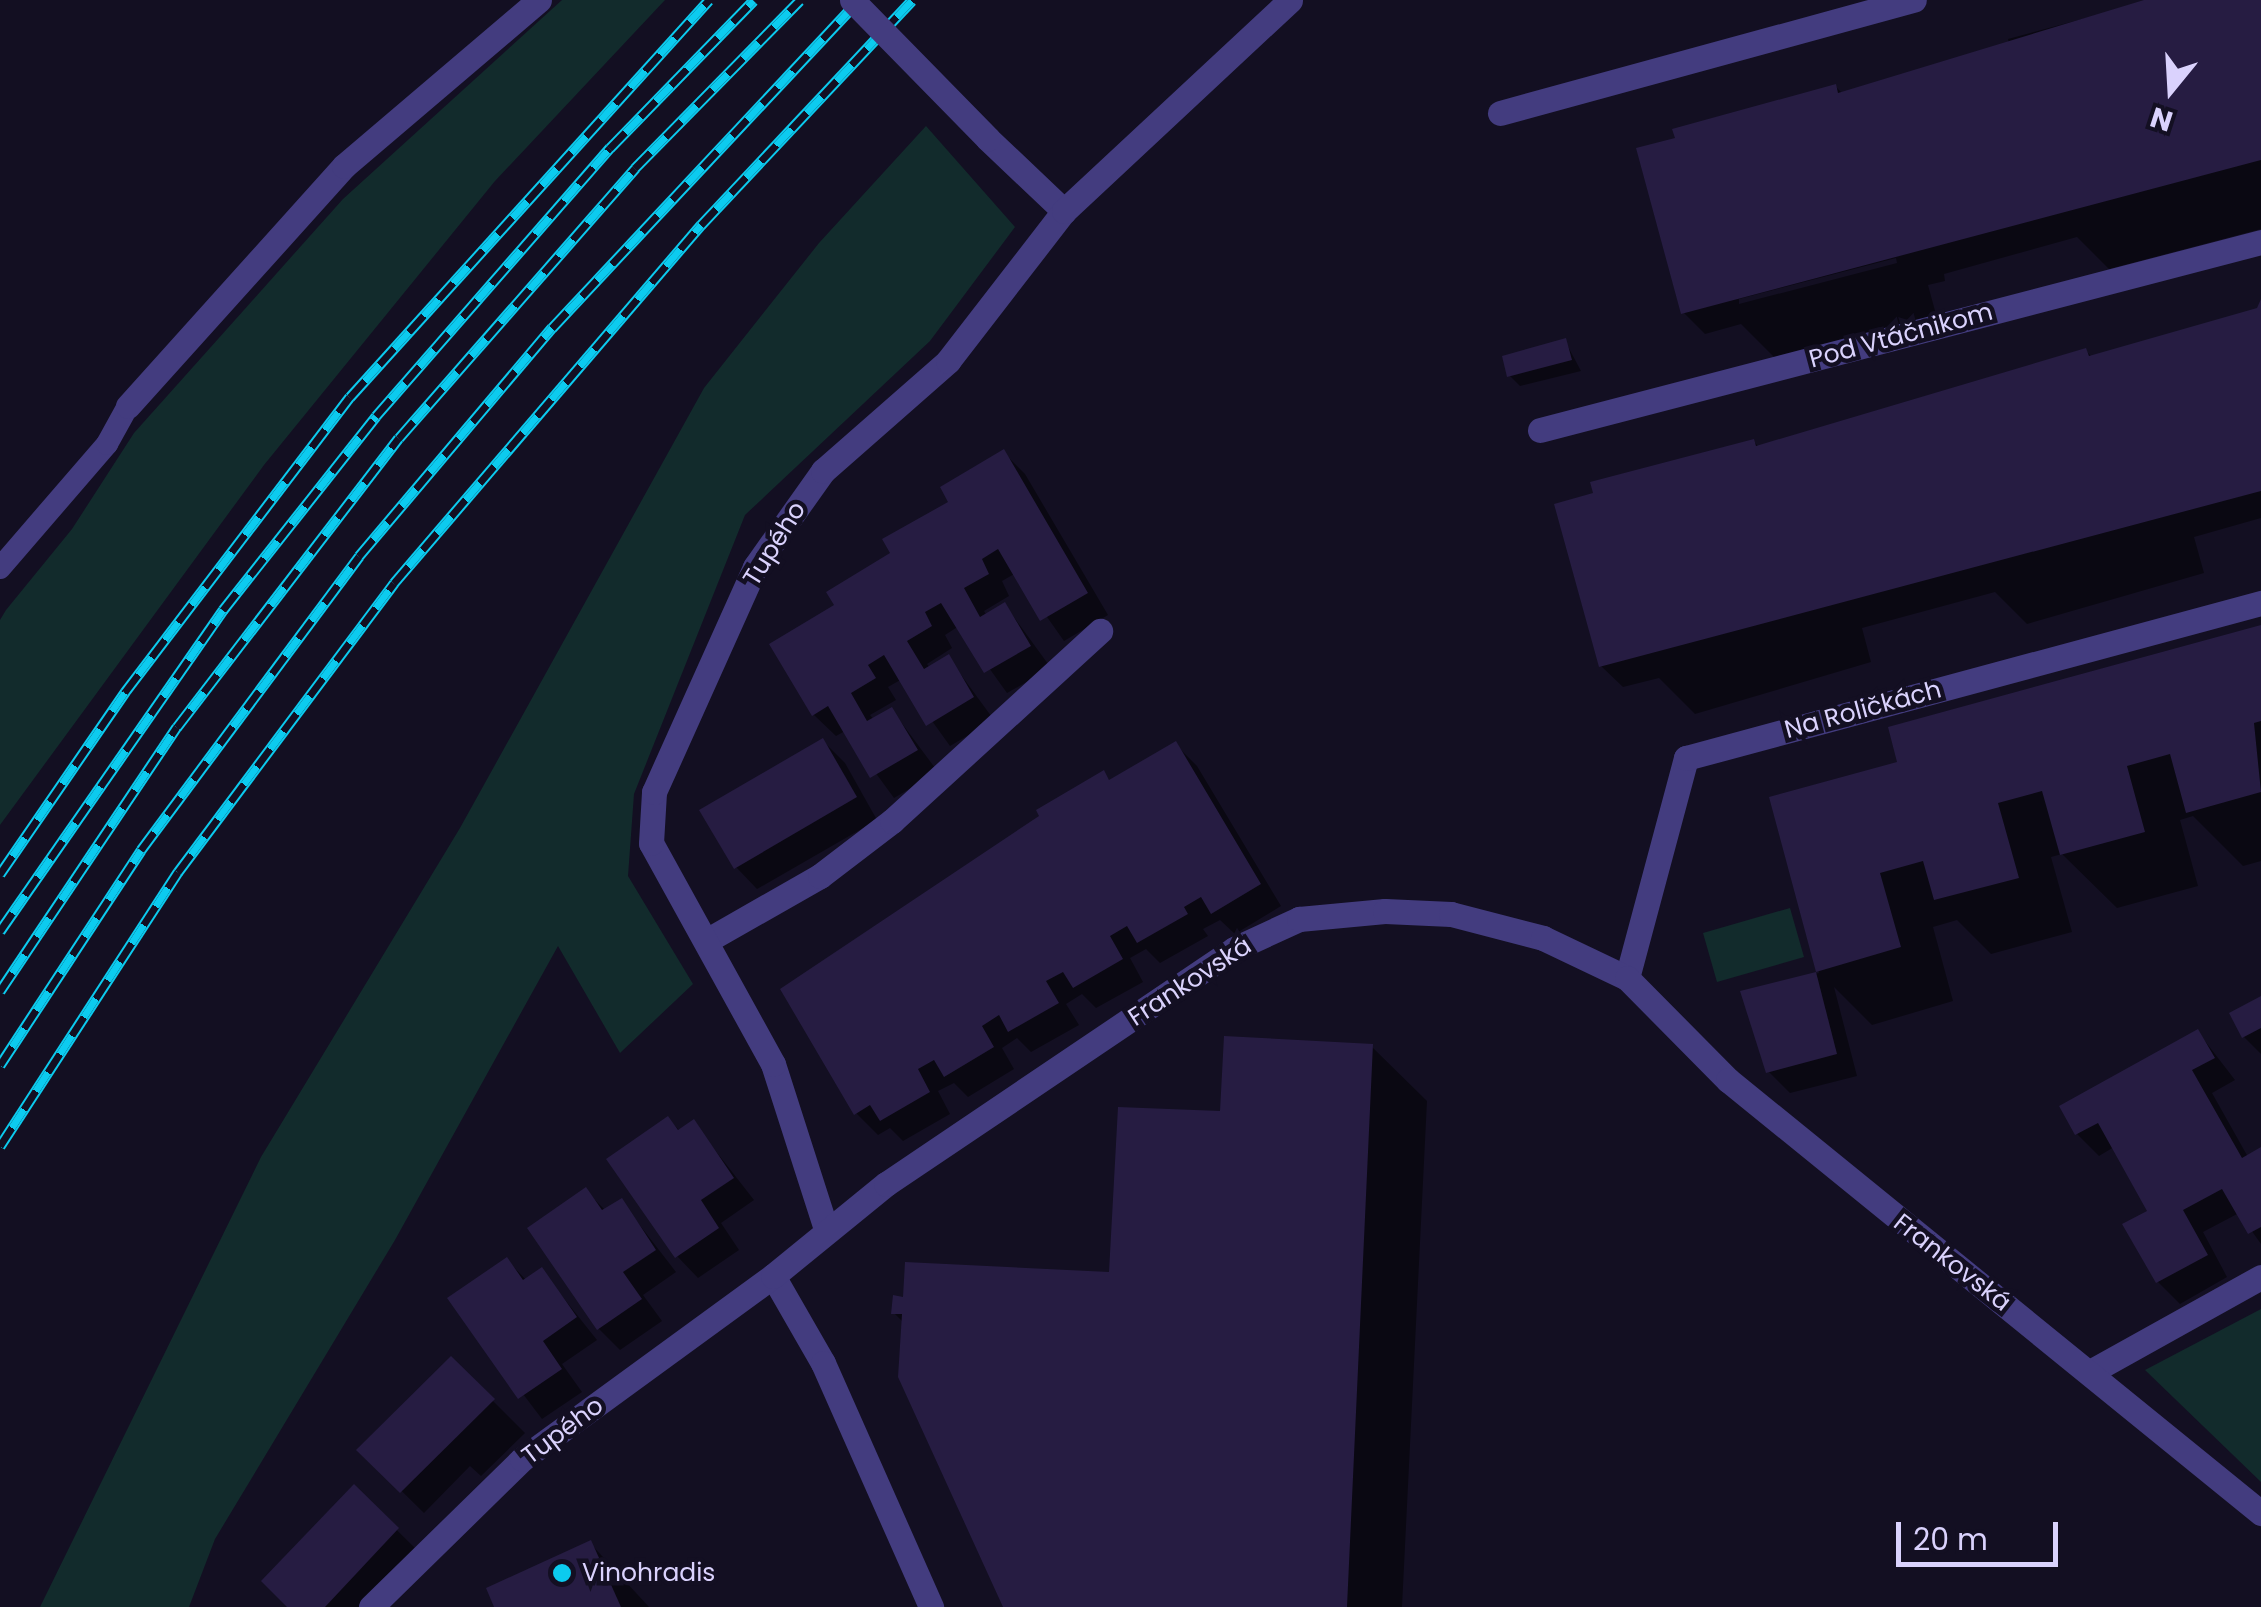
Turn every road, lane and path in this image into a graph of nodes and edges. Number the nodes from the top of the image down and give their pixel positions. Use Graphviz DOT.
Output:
graph roads {
  1 [pos="539,0"];
  2 [pos="852,0"];
  3 [pos="1290,0"];
  4 [pos="1914,0"];
  5 [pos="1500,113"];
  6 [pos="1064,211"];
  7 [pos="2261,242"];
  8 [pos="128,406"];
  9 [pos="1540,430"];
  10 [pos="0,568"];
  11 [pos="2261,603"];
  12 [pos="1100,632"];
  13 [pos="706,941"];
  14 [pos="1627,978"];
  15 [pos="826,1229"];
  16 [pos="773,1276"];
  17 [pos="2261,1277"];
  18 [pos="2092,1371"];
  19 [pos="2261,1513"];
  20 [pos="371,1607"];
  21 [pos="931,1607"];
  1 -- 8 [label="street"];
  2 -- 6 [label="street, bridge"];
  3 -- 6 [label="street, Tupého"];
  4 -- 5 [label="street"];
  6 -- 13 [label="street, Tupého"];
  7 -- 9 [label="street, Pod Vtáčnikom"];
  8 -- 10 [label="lane"];
  11 -- 14 [label="street, Na Roličkách"];
  12 -- 13 [label="street"];
  13 -- 15 [label="street, Tupého"];
  14 -- 15 [label="street, Frankovská"];
  14 -- 18 [label="street, Frankovská"];
  15 -- 16 [label="street, Frankovská"];
  16 -- 20 [label="street, Tupého"];
  16 -- 21 [label="street"];
  17 -- 18 [label="street"];
  18 -- 19 [label="street, Frankovská"];
}
